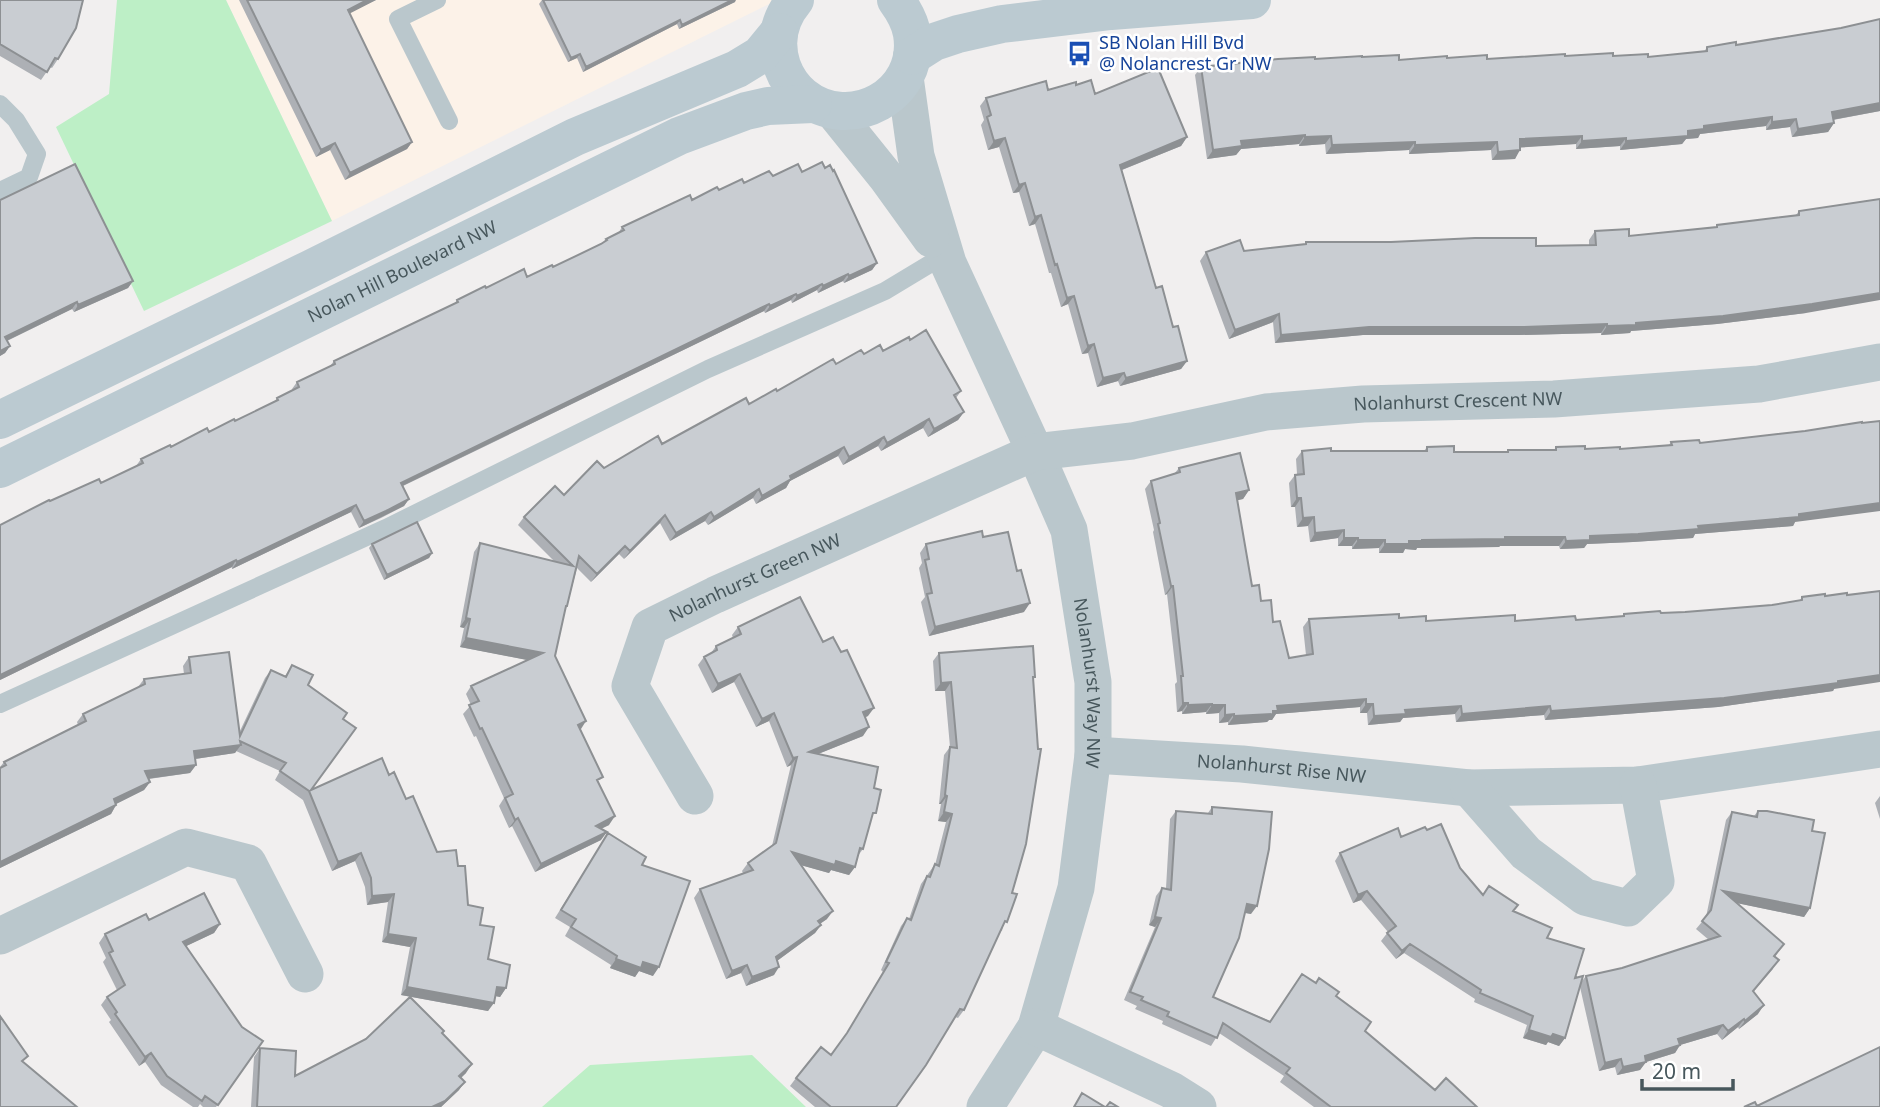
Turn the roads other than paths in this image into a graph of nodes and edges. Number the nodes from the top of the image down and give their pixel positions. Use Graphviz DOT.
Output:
graph roads {
  1 [pos="436,0"];
  2 [pos="896,0"];
  3 [pos="1252,0"];
  4 [pos="786,11"];
  5 [pos="909,66"];
  6 [pos="0,104"];
  7 [pos="823,107"];
  8 [pos="449,121"];
  9 [pos="0,191"];
  10 [pos="946,259"];
  11 [pos="1880,362"];
  12 [pos="0,420"];
  13 [pos="1035,452"];
  14 [pos="0,469"];
  15 [pos="0,704"];
  16 [pos="1880,749"];
  17 [pos="1093,755"];
  18 [pos="1638,785"];
  19 [pos="1469,788"];
  20 [pos="695,796"];
  21 [pos="0,936"];
  22 [pos="305,974"];
  23 [pos="1036,1027"];
  24 [pos="985,1107"];
  25 [pos="1198,1107"];
  1 -- 8 [label="lane"];
  2 -- 5 [label="street"];
  3 -- 5 [label="street"];
  4 -- 7 [label="street"];
  4 -- 12 [label="street"];
  5 -- 7 [label="street, Nolan Hill Boulevard NW"];
  5 -- 10 [label="street, Nolanhurst Way NW"];
  6 -- 9 [label="lane"];
  7 -- 10 [label="street, Nolanhurst Way NW"];
  7 -- 14 [label="street, Nolan Hill Boulevard NW"];
  10 -- 13 [label="street, Nolanhurst Way NW"];
  10 -- 15 [label="lane"];
  11 -- 13 [label="street, Nolanhurst Crescent NW"];
  13 -- 17 [label="street, Nolanhurst Way NW"];
  13 -- 20 [label="street, Nolanhurst Green NW"];
  16 -- 18 [label="street, Nolanhurst Rise NW"];
  17 -- 19 [label="street, Nolanhurst Rise NW"];
  17 -- 23 [label="street, Nolanhurst Way NW"];
  18 -- 19 [label="street, Nolanhurst Rise NW"];
  18 -- 19 [label="street"];
  21 -- 22 [label="street"];
  23 -- 24 [label="street, Nolanhurst Way NW"];
  23 -- 25 [label="street"];
}
